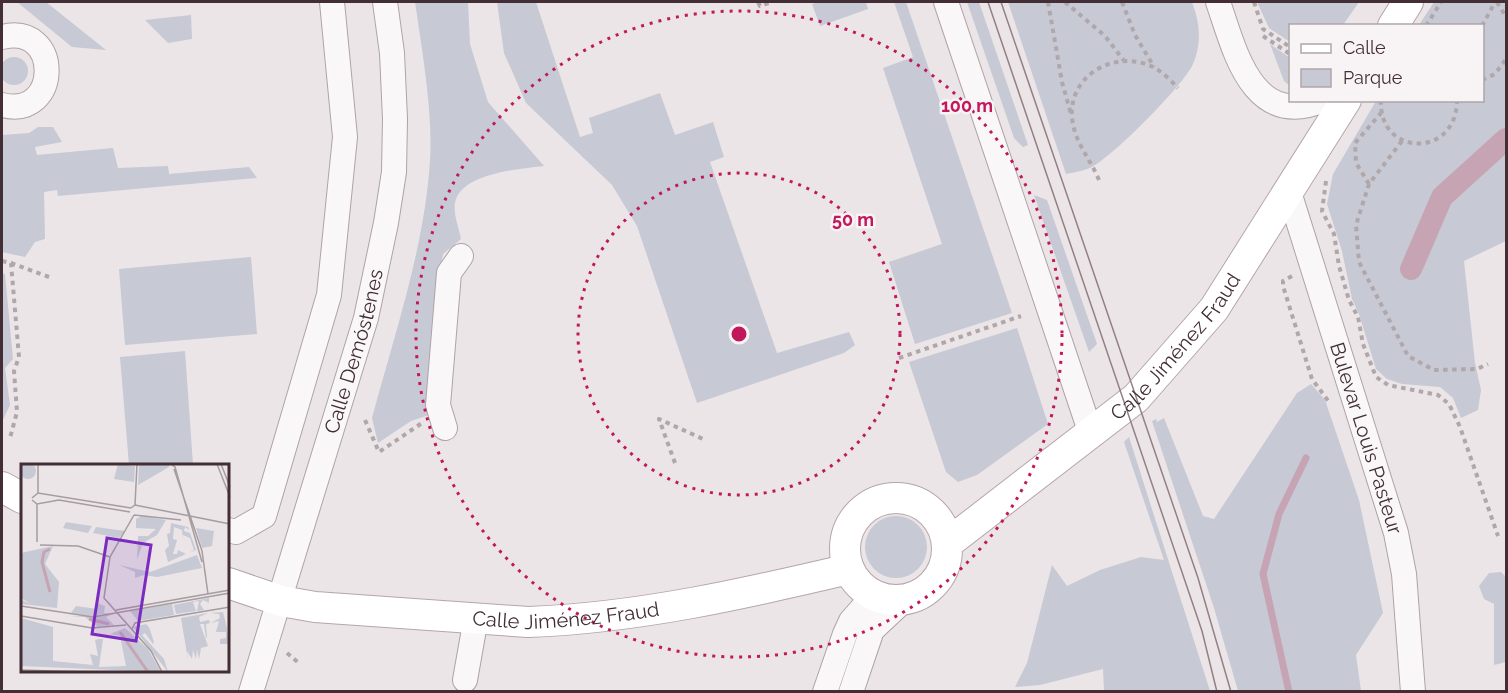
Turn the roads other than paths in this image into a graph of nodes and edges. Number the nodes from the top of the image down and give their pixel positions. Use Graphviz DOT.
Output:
graph roads {
  1 [pos="332,2"];
  2 [pos="385,2"];
  3 [pos="946,2"];
  4 [pos="1218,2"];
  5 [pos="1390,2"];
  6 [pos="1408,2"];
  7 [pos="1377,24"];
  8 [pos="1394,24"];
  9 [pos="2,37"];
  10 [pos="1315,102"];
  11 [pos="1329,102"];
  12 [pos="1346,102"];
  13 [pos="2,105"];
  14 [pos="1289,192"];
  15 [pos="461,256"];
  16 [pos="1087,422"];
  17 [pos="445,428"];
  18 [pos="2,487"];
  19 [pos="21,497"];
  20 [pos="230,530"];
  21 [pos="945,534"];
  22 [pos="849,569"];
  23 [pos="230,584"];
  24 [pos="874,595"];
  25 [pos="904,600"];
  26 [pos="280,601"];
  27 [pos="476,618"];
  28 [pos="465,680"];
  29 [pos="251,692"];
  30 [pos="825,692"];
  31 [pos="851,692"];
  32 [pos="1413,692"];
  1 -- 20 [label="street"];
  2 -- 26 [label="street, Calle Demóstenes"];
  3 -- 16 [label="street"];
  4 -- 10 [label="street"];
  5 -- 7 [label="main road"];
  6 -- 8 [label="main road"];
  9 -- 13 [label="street"];
  11 -- 16 [label="main road, Calle Jiménez Fraud"];
  12 -- 14 [label="main road, Calle Jiménez Fraud"];
  14 -- 21 [label="main road, Calle Jiménez Fraud"];
  14 -- 32 [label="street, Bulevar Louis Pasteur"];
  15 -- 17 [label="street"];
  16 -- 21 [label="main road, Calle Jiménez Fraud"];
  18 -- 19 [label="main road"];
  21 -- 22 [label="main road"];
  21 -- 25 [label="main road"];
  22 -- 24 [label="main road"];
  22 -- 27 [label="main road, Calle Jiménez Fraud"];
  23 -- 26 [label="main road, Calle Jiménez Fraud"];
  24 -- 25 [label="main road"];
  24 -- 30 [label="street"];
  25 -- 31 [label="street"];
  26 -- 27 [label="main road, Calle Jiménez Fraud"];
  26 -- 29 [label="street, Calle Demóstenes"];
  27 -- 28 [label="street"];
}
